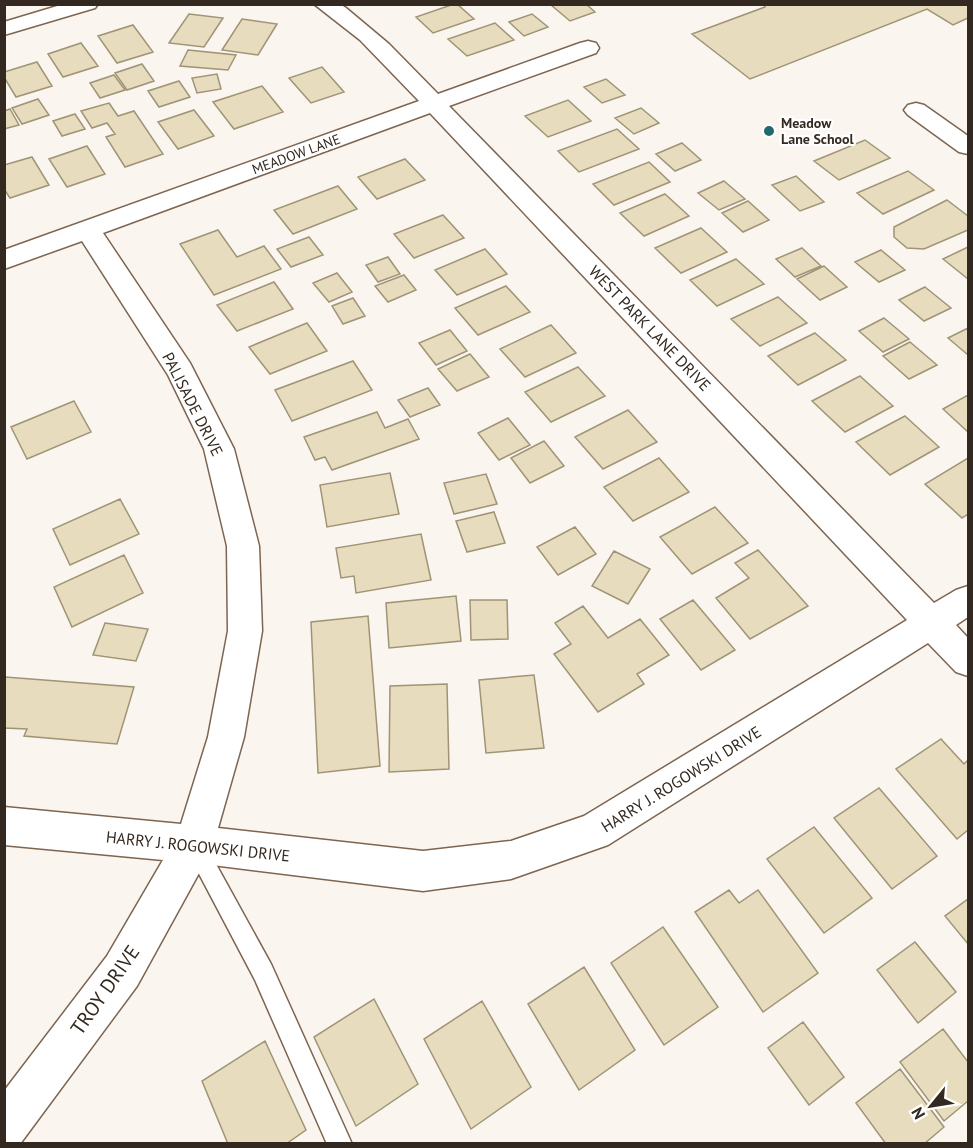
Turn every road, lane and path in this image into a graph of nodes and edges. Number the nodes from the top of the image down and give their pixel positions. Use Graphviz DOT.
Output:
graph roads {
  1 [pos="88,4"];
  2 [pos="324,4"];
  3 [pos="4,29"];
  4 [pos="588,48"];
  5 [pos="434,103"];
  6 [pos="916,110"];
  7 [pos="969,147"];
  8 [pos="88,230"];
  9 [pos="4,260"];
  10 [pos="969,600"];
  11 [pos="932,623"];
  12 [pos="969,660"];
  13 [pos="4,826"];
  14 [pos="194,844"];
  15 [pos="4,1128"];
  16 [pos="340,1143"];
  1 -- 3 [label="street"];
  2 -- 5 [label="street, WEST PARK LANE DRIVE"];
  4 -- 5 [label="street, MEADOW LANE"];
  5 -- 8 [label="street, MEADOW LANE"];
  5 -- 11 [label="street, WEST PARK LANE DRIVE"];
  6 -- 7 [label="street"];
  8 -- 9 [label="street, MEADOW LANE"];
  8 -- 14 [label="street, PALISADE DRIVE"];
  10 -- 11 [label="street, HARRY J. ROGOWSKI DRIVE"];
  11 -- 12 [label="street, WEST PARK LANE DRIVE"];
  11 -- 14 [label="street, HARRY J. ROGOWSKI DRIVE"];
  13 -- 14 [label="street, HARRY J. ROGOWSKI DRIVE"];
  14 -- 15 [label="street, TROY DRIVE"];
  14 -- 16 [label="lane"];
}
